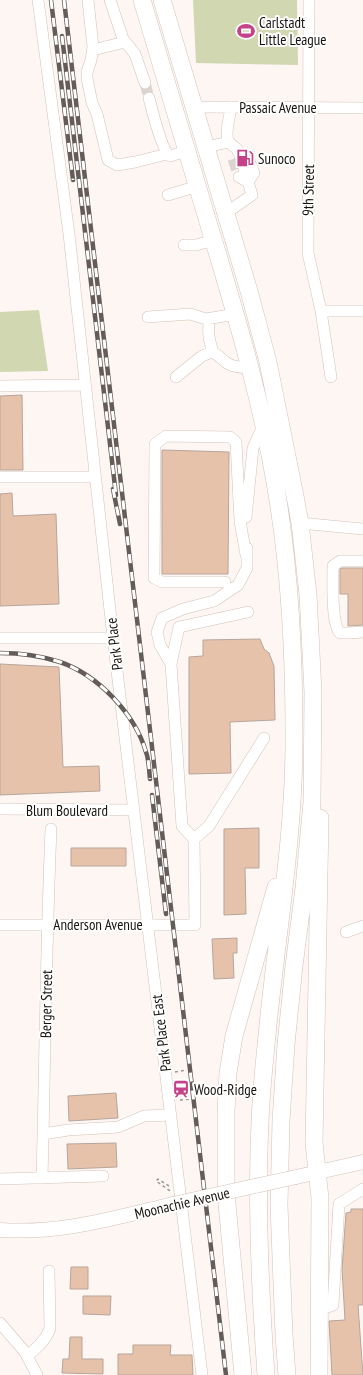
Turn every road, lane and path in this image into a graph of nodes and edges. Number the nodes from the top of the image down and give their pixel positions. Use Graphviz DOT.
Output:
graph roads {
  1 [pos="38,0"];
  2 [pos="88,0"];
  3 [pos="110,0"];
  4 [pos="142,0"];
  5 [pos="162,0"];
  6 [pos="309,0"];
  7 [pos="124,42"];
  8 [pos="93,50"];
  9 [pos="144,83"];
  10 [pos="149,98"];
  11 [pos="194,107"];
  12 [pos="231,107"];
  13 [pos="309,107"];
  14 [pos="363,108"];
  15 [pos="206,147"];
  16 [pos="187,151"];
  17 [pos="167,154"];
  18 [pos="246,173"];
  19 [pos="198,186"];
  20 [pos="168,195"];
  21 [pos="226,213"];
  22 [pos="214,240"];
  23 [pos="184,245"];
  24 [pos="321,311"];
  25 [pos="363,311"];
  26 [pos="236,314"];
  27 [pos="148,317"];
  28 [pos="210,318"];
  29 [pos="213,352"];
  30 [pos="250,368"];
  31 [pos="176,377"];
  32 [pos="331,377"];
  33 [pos="85,385"];
  34 [pos="0,386"];
  35 [pos="263,426"];
  36 [pos="0,477"];
  37 [pos="95,477"];
  38 [pos="300,523"];
  39 [pos="363,529"];
  40 [pos="246,555"];
  41 [pos="363,561"];
  42 [pos="225,582"];
  43 [pos="248,612"];
  44 [pos="363,632"];
  45 [pos="0,638"];
  46 [pos="113,638"];
  47 [pos="171,664"];
  48 [pos="313,692"];
  49 [pos="264,738"];
  50 [pos="0,809"];
  51 [pos="133,810"];
  52 [pos="51,829"];
  53 [pos="290,836"];
  54 [pos="194,839"];
  55 [pos="48,924"];
  56 [pos="0,925"];
  57 [pos="147,925"];
  58 [pos="363,926"];
  59 [pos="346,932"];
  60 [pos="187,1070"];
  61 [pos="172,1072"];
  62 [pos="190,1099"];
  63 [pos="176,1101"];
  64 [pos="170,1115"];
  65 [pos="43,1134"];
  66 [pos="363,1162"];
  67 [pos="317,1172"];
  68 [pos="103,1176"];
  69 [pos="42,1178"];
  70 [pos="0,1179"];
  71 [pos="172,1188"];
  72 [pos="363,1189"];
  73 [pos="226,1193"];
  74 [pos="172,1198"];
  75 [pos="0,1230"];
  76 [pos="49,1271"];
  77 [pos="319,1310"];
  78 [pos="0,1323"];
  79 [pos="27,1356"];
  80 [pos="320,1373"];
  81 [pos="37,1375"];
  82 [pos="202,1375"];
  83 [pos="243,1375"];
  84 [pos="266,1375"];
  85 [pos="287,1375"];
  1 -- 33 [label="street, Park Place"];
  2 -- 8 [label="street"];
  3 -- 7 [label="street"];
  4 -- 16 [label="highway"];
  5 -- 11 [label="highway"];
  6 -- 13 [label="street, 9th Street"];
  7 -- 8 [label="street"];
  7 -- 9 [label="street"];
  8 -- 17 [label="street"];
  10 -- 17 [label="street"];
  11 -- 12 [label="street, Passaic Avenue"];
  11 -- 15 [label="highway"];
  12 -- 13 [label="street, Passaic Avenue"];
  12 -- 15 [label="street"];
  13 -- 14 [label="street, Passaic Avenue"];
  13 -- 24 [label="street, 9th Street"];
  15 -- 21 [label="highway"];
  16 -- 17 [label="street"];
  16 -- 19 [label="highway"];
  18 -- 21 [label="street"];
  19 -- 20 [label="street"];
  19 -- 22 [label="highway"];
  21 -- 38 [label="highway"];
  22 -- 23 [label="street"];
  22 -- 26 [label="highway"];
  24 -- 25 [label="street"];
  24 -- 32 [label="street, 9th Street"];
  26 -- 28 [label="street"];
  26 -- 30 [label="highway"];
  27 -- 28 [label="street"];
  28 -- 29 [label="street"];
  29 -- 30 [label="street"];
  29 -- 31 [label="street"];
  30 -- 35 [label="highway"];
  33 -- 34 [label="street"];
  33 -- 37 [label="street, Park Place"];
  35 -- 40 [label="street"];
  35 -- 53 [label="highway"];
  36 -- 37 [label="street"];
  37 -- 46 [label="street, Park Place"];
  38 -- 39 [label="street"];
  38 -- 48 [label="highway"];
  40 -- 42 [label="street"];
  40 -- 47 [label="street"];
  41 -- 44 [label="street"];
  43 -- 47 [label="street"];
  45 -- 46 [label="street"];
  46 -- 51 [label="street, Park Place"];
  47 -- 54 [label="street"];
  48 -- 67 [label="highway"];
  48 -- 85 [label="highway"];
  49 -- 54 [label="street"];
  50 -- 51 [label="street, Blum Boulevard"];
  51 -- 57 [label="street, Park Place East"];
  52 -- 55 [label="street, Berger Street"];
  53 -- 73 [label="highway"];
  53 -- 84 [label="highway"];
  54 -- 57 [label="street, Anderson Avenue"];
  55 -- 56 [label="street, Anderson Avenue"];
  55 -- 57 [label="street, Anderson Avenue"];
  55 -- 65 [label="street, Berger Street"];
  57 -- 64 [label="street, Park Place East"];
  58 -- 59 [label="street"];
  60 -- 61 [label="path"];
  62 -- 63 [label="path"];
  64 -- 65 [label="street"];
  64 -- 82 [label="street, Park Place East"];
  65 -- 69 [label="street, Berger Street"];
  66 -- 67 [label="main road, Moonachie Avenue"];
  67 -- 73 [label="main road, Moonachie Avenue, bridge"];
  67 -- 77 [label="highway"];
  68 -- 69 [label="street"];
  69 -- 70 [label="street"];
  71 -- 74 [label="path"];
  72 -- 77 [label="street"];
  73 -- 74 [label="main road, Moonachie Avenue, bridge"];
  73 -- 83 [label="highway"];
  74 -- 75 [label="main road, Moonachie Avenue"];
  76 -- 79 [label="street"];
  77 -- 80 [label="highway"];
  78 -- 79 [label="street"];
  79 -- 81 [label="street"];
}
